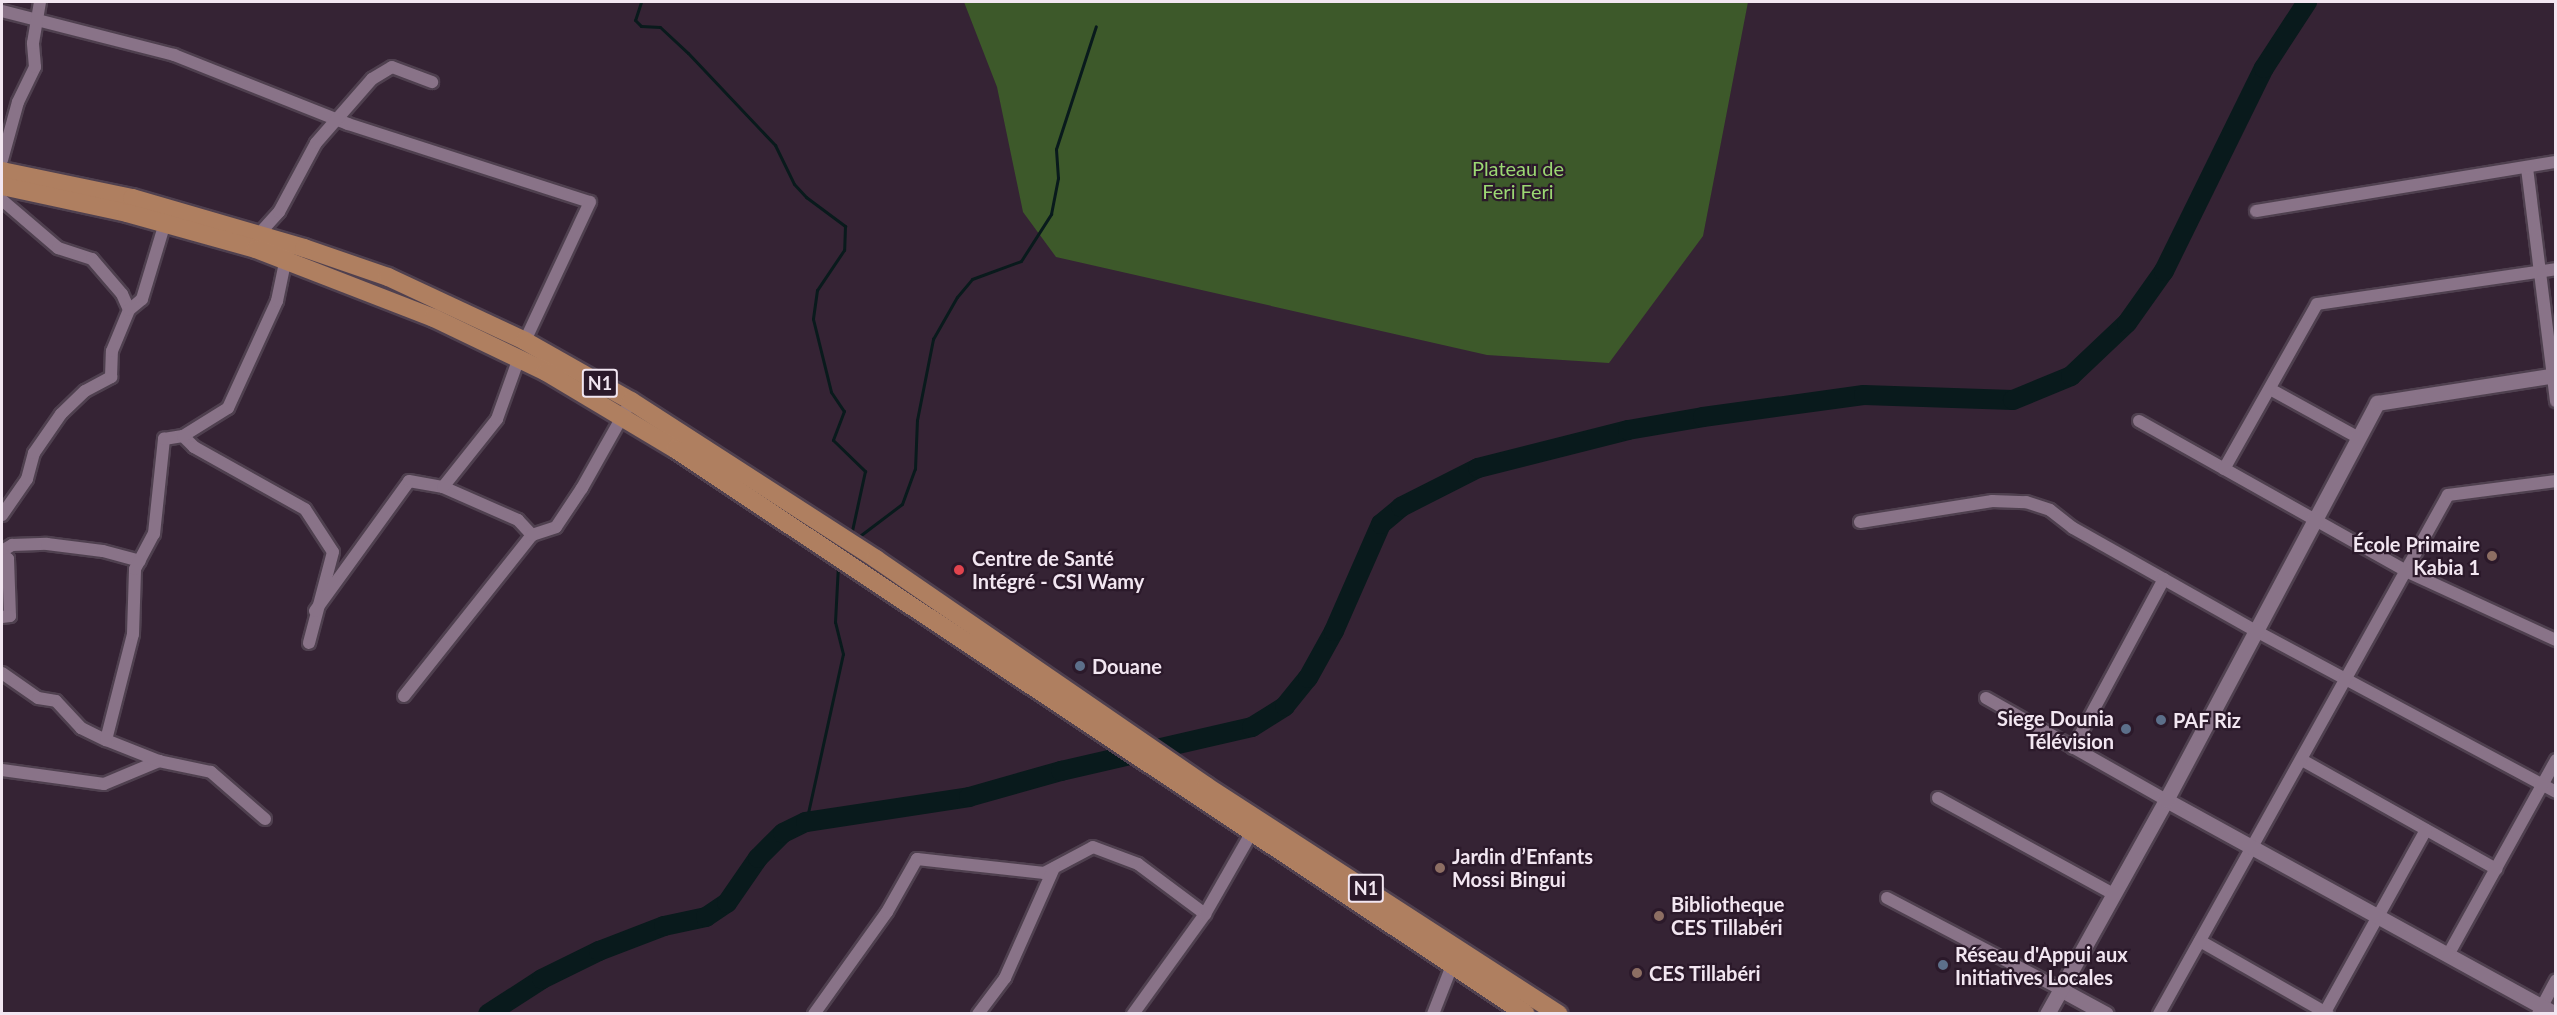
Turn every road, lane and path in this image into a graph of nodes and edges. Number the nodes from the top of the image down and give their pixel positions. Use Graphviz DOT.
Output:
graph roads {
  1 [pos="40,2"];
  2 [pos="2,11"];
  3 [pos="37,21"];
  4 [pos="432,82"];
  5 [pos="337,119"];
  6 [pos="2,160"];
  7 [pos="2556,162"];
  8 [pos="2527,168"];
  9 [pos="2,171"];
  10 [pos="2,186"];
  11 [pos="2,200"];
  12 [pos="2256,211"];
  13 [pos="165,223"];
  14 [pos="259,234"];
  15 [pos="287,252"];
  16 [pos="2556,268"];
  17 [pos="2539,271"];
  18 [pos="129,310"];
  19 [pos="522,349"];
  20 [pos="2554,376"];
  21 [pos="2270,389"];
  22 [pos="2556,401"];
  23 [pos="627,409"];
  24 [pos="2139,421"];
  25 [pos="183,436"];
  26 [pos="2358,438"];
  27 [pos="2224,469"];
  28 [pos="2556,482"];
  29 [pos="443,487"];
  30 [pos="2,515"];
  31 [pos="2315,520"];
  32 [pos="1860,522"];
  33 [pos="532,535"];
  34 [pos="2,552"];
  35 [pos="140,561"];
  36 [pos="2408,572"];
  37 [pos="2163,579"];
  38 [pos="315,611"];
  39 [pos="2,617"];
  40 [pos="2256,631"];
  41 [pos="2556,640"];
  42 [pos="309,643"];
  43 [pos="2,673"];
  44 [pos="2348,679"];
  45 [pos="404,696"];
  46 [pos="1986,698"];
  47 [pos="106,740"];
  48 [pos="2073,748"];
  49 [pos="2302,760"];
  50 [pos="2556,760"];
  51 [pos="159,761"];
  52 [pos="1167,768"];
  53 [pos="2,770"];
  54 [pos="2543,785"];
  55 [pos="2556,792"];
  56 [pos="1938,798"];
  57 [pos="2166,800"];
  58 [pos="265,819"];
  59 [pos="2426,830"];
  60 [pos="1252,832"];
  61 [pos="2253,848"];
  62 [pos="1054,868"];
  63 [pos="2496,869"];
  64 [pos="2114,894"];
  65 [pos="1887,898"];
  66 [pos="1205,914"];
  67 [pos="2378,916"];
  68 [pos="2200,941"];
  69 [pos="2448,955"];
  70 [pos="1456,957"];
  71 [pos="2556,980"];
  72 [pos="2060,988"];
  73 [pos="2545,1011"];
  74 [pos="1431,1012"];
  75 [pos="2326,1013"];
  76 [pos="814,1014"];
  77 [pos="978,1014"];
  78 [pos="1132,1014"];
  79 [pos="1526,1014"];
  80 [pos="1559,1014"];
  81 [pos="2047,1014"];
  82 [pos="2106,1014"];
  83 [pos="2159,1014"];
  1 -- 3 [label="street"];
  2 -- 3 [label="street"];
  3 -- 5 [label="street"];
  3 -- 6 [label="street"];
  4 -- 5 [label="street"];
  5 -- 14 [label="street"];
  5 -- 19 [label="street"];
  7 -- 8 [label="street"];
  8 -- 12 [label="street"];
  8 -- 17 [label="street"];
  9 -- 14 [label="main road, N1"];
  10 -- 13 [label="main road, N1"];
  11 -- 18 [label="street"];
  13 -- 15 [label="main road, N1"];
  13 -- 18 [label="street"];
  14 -- 15 [label="main road, N1"];
  15 -- 19 [label="main road, N1"];
  15 -- 25 [label="street"];
  16 -- 17 [label="street"];
  17 -- 20 [label="street"];
  17 -- 21 [label="street"];
  18 -- 30 [label="street"];
  19 -- 23 [label="main road, N1"];
  19 -- 29 [label="street"];
  20 -- 22 [label="street"];
  20 -- 26 [label="street"];
  21 -- 26 [label="street"];
  21 -- 27 [label="street"];
  23 -- 33 [label="street"];
  23 -- 52 [label="main road, N1"];
  24 -- 27 [label="street"];
  25 -- 35 [label="street"];
  25 -- 38 [label="street"];
  26 -- 31 [label="street"];
  27 -- 31 [label="street"];
  28 -- 36 [label="street"];
  29 -- 33 [label="street"];
  29 -- 38 [label="street"];
  31 -- 36 [label="street"];
  31 -- 40 [label="street"];
  32 -- 37 [label="street"];
  33 -- 45 [label="street"];
  34 -- 35 [label="street"];
  34 -- 39 [label="street"];
  35 -- 47 [label="street"];
  36 -- 41 [label="street"];
  36 -- 44 [label="street"];
  37 -- 40 [label="street"];
  37 -- 48 [label="street"];
  38 -- 42 [label="street"];
  40 -- 44 [label="street"];
  40 -- 57 [label="street"];
  43 -- 47 [label="street"];
  44 -- 49 [label="street"];
  44 -- 54 [label="street"];
  46 -- 48 [label="street"];
  47 -- 51 [label="street"];
  48 -- 57 [label="street"];
  49 -- 59 [label="street"];
  49 -- 61 [label="street"];
  50 -- 54 [label="street"];
  51 -- 53 [label="street"];
  51 -- 58 [label="street"];
  52 -- 60 [label="main road, N1"];
  52 -- 70 [label="main road, N1"];
  54 -- 55 [label="street"];
  54 -- 63 [label="street"];
  56 -- 64 [label="street"];
  57 -- 61 [label="street"];
  57 -- 64 [label="street"];
  59 -- 63 [label="street"];
  59 -- 67 [label="street"];
  60 -- 66 [label="street"];
  60 -- 70 [label="main road, N1"];
  61 -- 67 [label="street"];
  61 -- 68 [label="street"];
  62 -- 66 [label="street"];
  62 -- 76 [label="street"];
  62 -- 77 [label="street"];
  63 -- 69 [label="street"];
  64 -- 72 [label="street"];
  65 -- 72 [label="street"];
  66 -- 78 [label="street"];
  67 -- 69 [label="street"];
  67 -- 75 [label="street"];
  68 -- 75 [label="street"];
  68 -- 83 [label="street"];
  69 -- 73 [label="street"];
  70 -- 74 [label="street"];
  70 -- 79 [label="main road, N1"];
  70 -- 80 [label="main road, N1"];
  71 -- 73 [label="street"];
  72 -- 81 [label="street"];
  72 -- 82 [label="street"];
}
